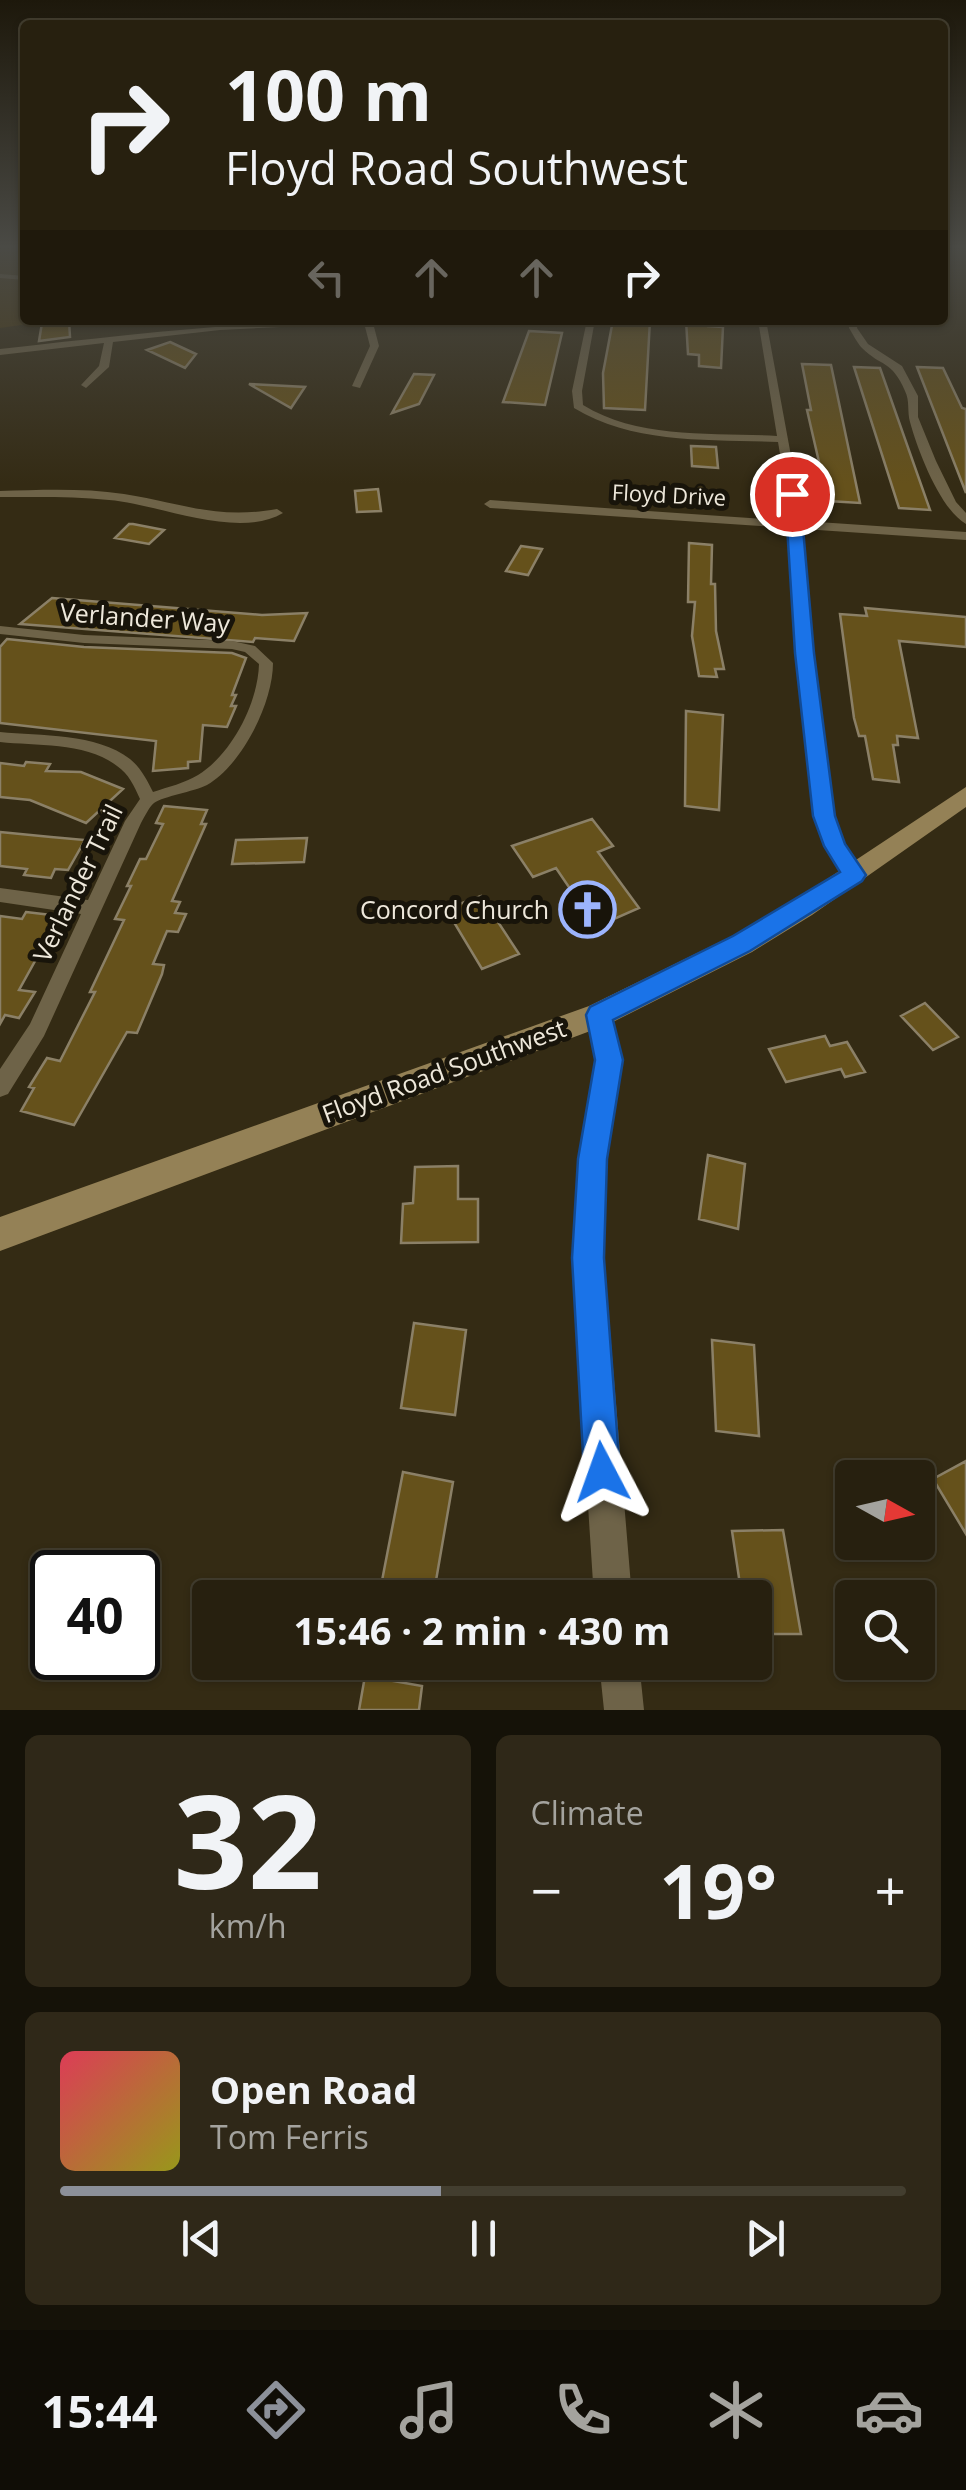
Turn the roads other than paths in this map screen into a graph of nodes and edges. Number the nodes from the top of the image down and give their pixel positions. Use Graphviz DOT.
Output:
graph roads {
  1 [pos="257,325"];
  2 [pos="373,325"];
  3 [pos="590,325"];
  4 [pos="763,325"];
  5 [pos="853,325"];
  6 [pos="109,339"];
  7 [pos="0,352"];
  8 [pos="86,386"];
  9 [pos="357,386"];
  10 [pos="782,439"];
  11 [pos="0,494"];
  12 [pos="952,503"];
  13 [pos="490,504"];
  14 [pos="277,513"];
  15 [pos="966,520"];
  16 [pos="798,522"];
  17 [pos="966,535"];
  18 [pos="0,630"];
  19 [pos="0,737"];
  20 [pos="966,796"];
  21 [pos="148,799"];
  22 [pos="854,875"];
  23 [pos="0,896"];
  24 [pos="92,908"];
  25 [pos="599,1015"];
  26 [pos="0,1087"];
  27 [pos="0,1234"];
  28 [pos="612,1580"];
  29 [pos="621,1680"];
  30 [pos="624,1710"];
  1 -- 6 [label="street"];
  2 -- 9 [label="street"];
  3 -- 10 [label="street"];
  4 -- 10 [label="street"];
  5 -- 12 [label="street"];
  6 -- 7 [label="street"];
  6 -- 8 [label="street"];
  10 -- 16 [label="street"];
  11 -- 14 [label="street"];
  12 -- 15 [label="street"];
  12 -- 17 [label="street"];
  13 -- 16 [label="street, Floyd Drive"];
  16 -- 17 [label="street, Floyd Drive"];
  16 -- 22 [label="street"];
  18 -- 21 [label="street, Verlander Way"];
  19 -- 21 [label="street, Verlander Trail"];
  20 -- 22 [label="main road, Floyd Road Southwest"];
  21 -- 24 [label="street, Verlander Trail"];
  22 -- 25 [label="main road, Floyd Road Southwest"];
  23 -- 24 [label="street"];
  24 -- 26 [label="street, Verlander Trail"];
  25 -- 27 [label="main road, Floyd Road Southwest"];
  25 -- 28 [label="street"];
  29 -- 30 [label="street"];
}
